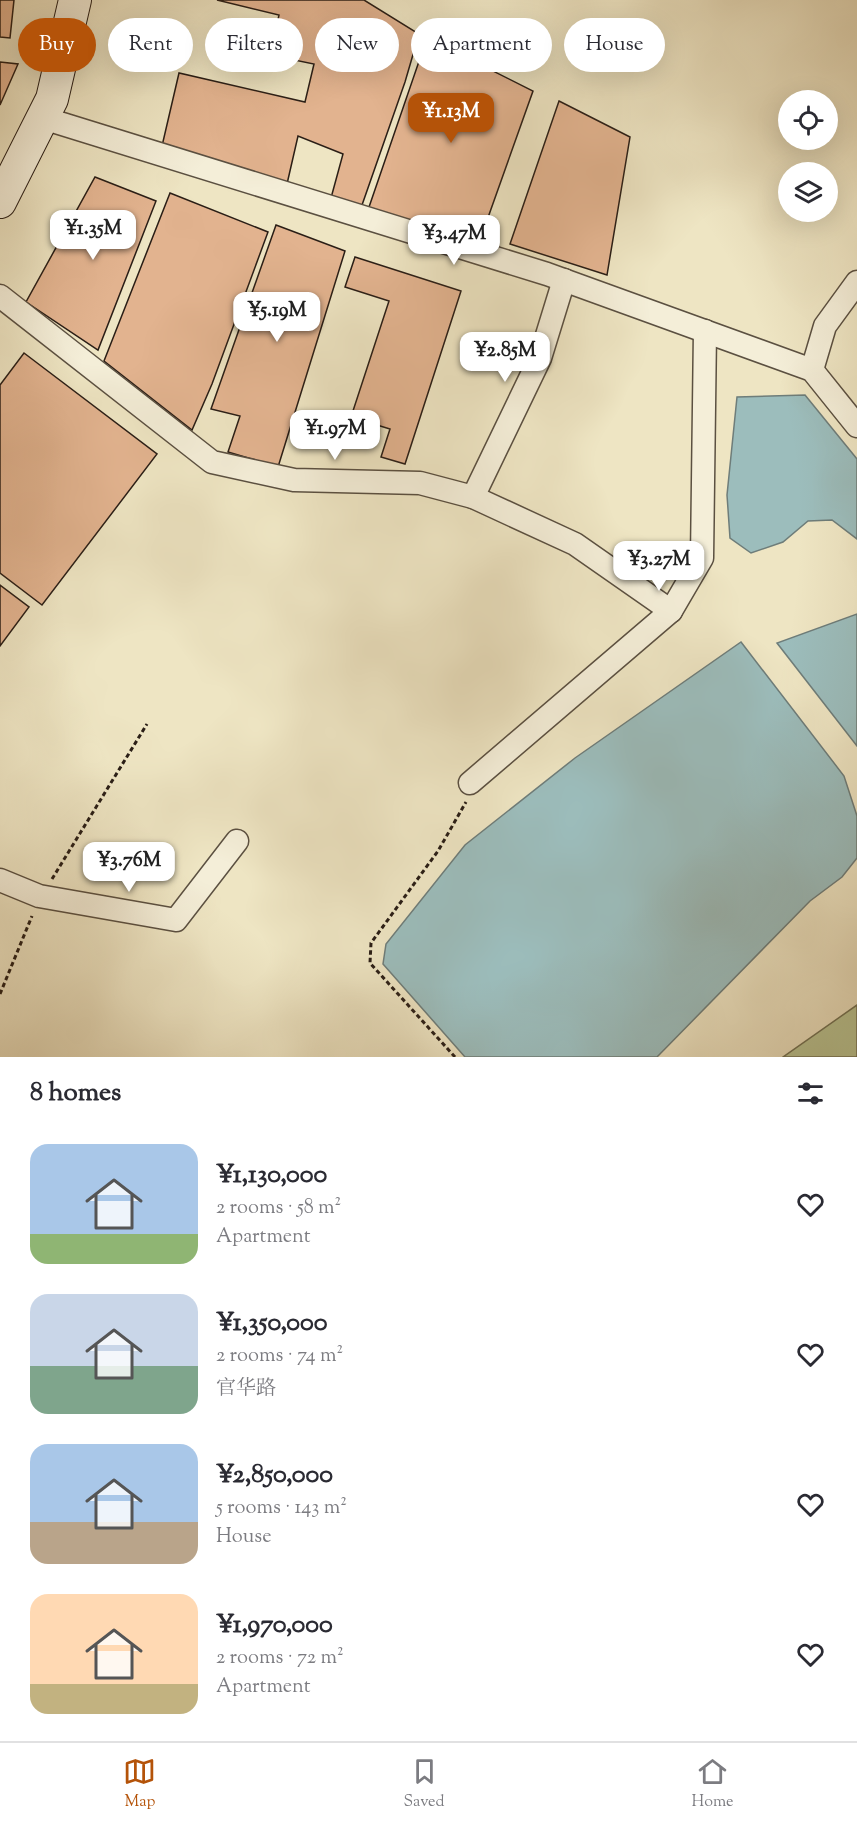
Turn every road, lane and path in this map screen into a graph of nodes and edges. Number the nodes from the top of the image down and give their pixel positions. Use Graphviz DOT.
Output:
graph roads {
  1 [pos="75,0"];
  2 [pos="43,118"];
  3 [pos="0,202"];
  4 [pos="564,280"];
  5 [pos="857,282"];
  6 [pos="0,296"];
  7 [pos="705,331"];
  8 [pos="812,370"];
  9 [pos="857,426"];
  10 [pos="473,496"];
  11 [pos="671,611"];
  12 [pos="147,724"];
  13 [pos="475,778"];
  14 [pos="237,841"];
  15 [pos="0,880"];
  16 [pos="39,896"];
  17 [pos="0,994"];
  18 [pos="455,1057"];
  1 -- 2 [label="main road"];
  2 -- 3 [label="main road"];
  2 -- 4 [label="street"];
  4 -- 7 [label="street"];
  4 -- 10 [label="street"];
  5 -- 8 [label="street"];
  6 -- 10 [label="street"];
  7 -- 8 [label="street"];
  7 -- 11 [label="street"];
  8 -- 9 [label="street"];
  10 -- 11 [label="street"];
  11 -- 13 [label="street"];
  12 -- 16 [label="path"];
  13 -- 18 [label="path"];
  14 -- 16 [label="street"];
  15 -- 16 [label="street"];
  16 -- 17 [label="path"];
}
